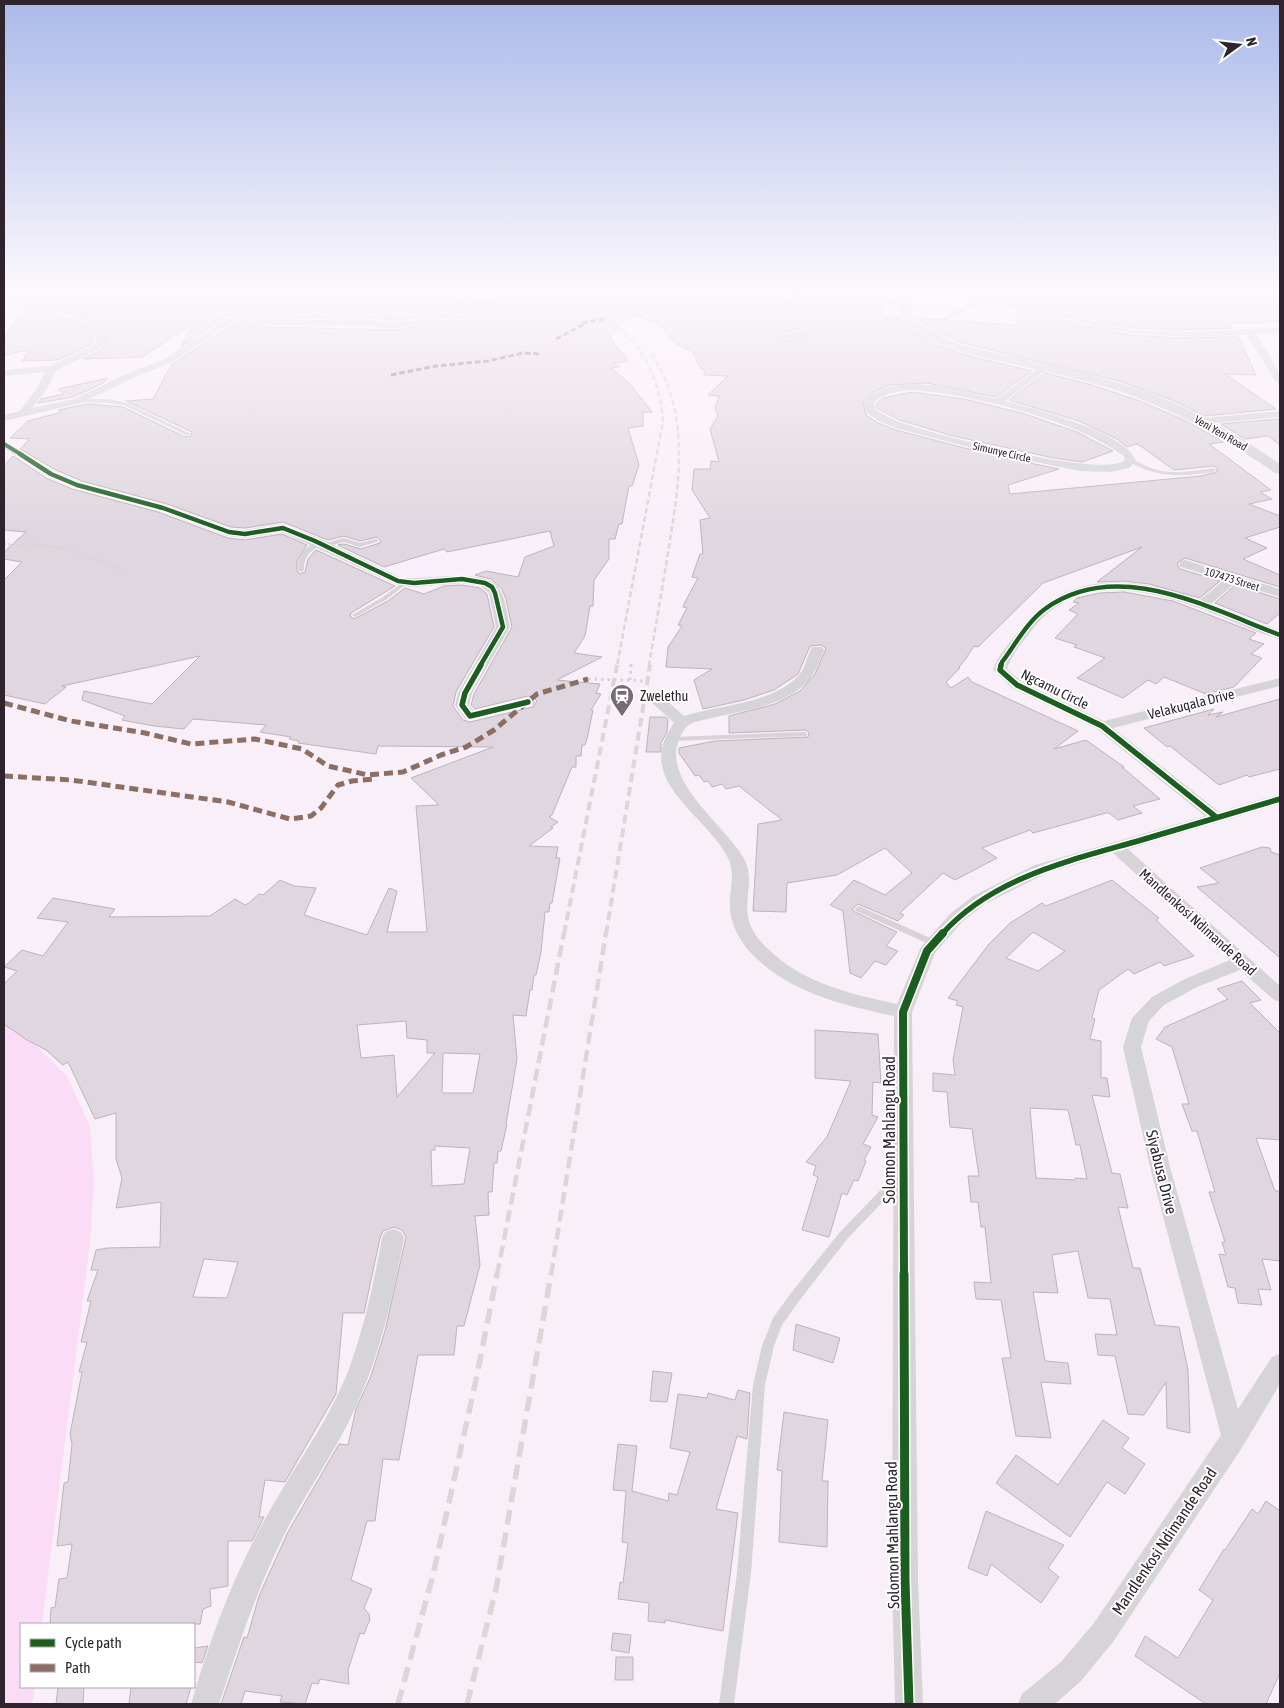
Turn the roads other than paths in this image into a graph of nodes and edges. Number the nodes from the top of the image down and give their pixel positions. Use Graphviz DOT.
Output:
graph roads {
  1 [pos="52,369"];
  2 [pos="147,369"];
  3 [pos="1042,369"];
  4 [pos="1046,369"];
  5 [pos="1273,369"];
  6 [pos="4,373"];
  7 [pos="1280,380"];
  8 [pos="78,401"];
  9 [pos="998,402"];
  10 [pos="23,414"];
  11 [pos="1280,414"];
  12 [pos="4,418"];
  13 [pos="1204,421"];
  14 [pos="188,434"];
  15 [pos="4,444"];
  16 [pos="1131,461"];
  17 [pos="1213,470"];
  18 [pos="1280,470"];
  19 [pos="376,541"];
  20 [pos="321,544"];
  21 [pos="1185,564"];
  22 [pos="301,570"];
  23 [pos="1232,579"];
  24 [pos="406,582"];
  25 [pos="1280,593"];
  26 [pos="1202,605"];
  27 [pos="355,615"];
  28 [pos="1280,635"];
  29 [pos="818,650"];
  30 [pos="1280,682"];
  31 [pos="653,696"];
  32 [pos="528,702"];
  33 [pos="682,723"];
  34 [pos="1102,726"];
  35 [pos="803,734"];
  36 [pos="673,740"];
  37 [pos="1280,799"];
  38 [pos="1216,817"];
  39 [pos="1116,847"];
  40 [pos="859,909"];
  41 [pos="934,943"];
  42 [pos="1242,962"];
  43 [pos="1280,996"];
  44 [pos="904,1012"];
  45 [pos="903,1174"];
  46 [pos="393,1238"];
  47 [pos="1280,1364"];
  48 [pos="1234,1438"];
  49 [pos="1047,1700"];
  50 [pos="205,1704"];
  51 [pos="726,1704"];
  52 [pos="909,1704"];
  1 -- 6 [label="street"];
  1 -- 10 [label="street"];
  2 -- 8 [label="street"];
  3 -- 9 [label="street"];
  4 -- 13 [label="street, Veni Yeni Road"];
  5 -- 7 [label="street"];
  8 -- 10 [label="street"];
  8 -- 14 [label="lane"];
  9 -- 16 [label="street, Simunye Circle"];
  9 -- 16 [label="street, Simunye Circle"];
  10 -- 12 [label="street"];
  11 -- 13 [label="street"];
  13 -- 18 [label="street, Veni Yeni Road"];
  15 -- 20 [label="street"];
  16 -- 17 [label="lane"];
  19 -- 20 [label="lane"];
  20 -- 22 [label="lane"];
  20 -- 24 [label="street"];
  21 -- 23 [label="street, 107473 Street"];
  23 -- 25 [label="street, 107473 Street"];
  23 -- 26 [label="street"];
  24 -- 27 [label="lane"];
  24 -- 32 [label="street"];
  26 -- 28 [label="street, Ngcamu Circle"];
  26 -- 34 [label="street, Ngcamu Circle"];
  29 -- 33 [label="street"];
  30 -- 34 [label="street, Velakuqala Drive"];
  31 -- 33 [label="street"];
  33 -- 36 [label="street"];
  34 -- 38 [label="street, Ngcamu Circle"];
  35 -- 36 [label="lane"];
  36 -- 44 [label="street"];
  37 -- 38 [label="street, Solomon Mahlangu Road"];
  38 -- 39 [label="street, Solomon Mahlangu Road"];
  39 -- 41 [label="street, Solomon Mahlangu Road"];
  39 -- 42 [label="street, Mandlenkosi Ndimande Road"];
  40 -- 41 [label="lane"];
  41 -- 44 [label="street, Solomon Mahlangu Road"];
  42 -- 43 [label="street, Mandlenkosi Ndimande Road"];
  42 -- 48 [label="street, Siyabusa Drive"];
  44 -- 45 [label="street, Solomon Mahlangu Road"];
  45 -- 51 [label="lane"];
  45 -- 52 [label="street, Solomon Mahlangu Road"];
  46 -- 50 [label="street"];
  47 -- 48 [label="street, Mandlenkosi Ndimande Road"];
  48 -- 49 [label="street, Mandlenkosi Ndimande Road"];
}
